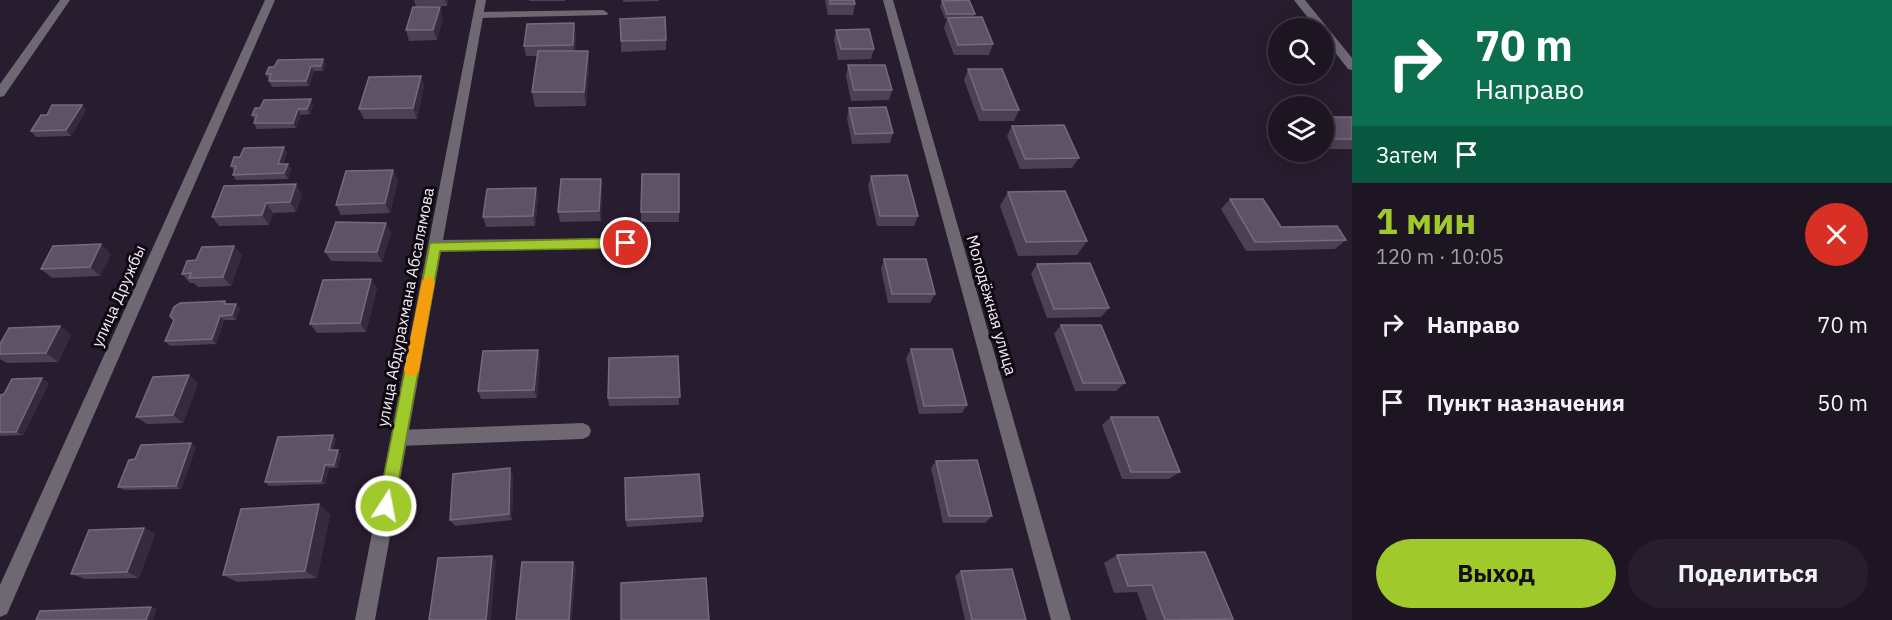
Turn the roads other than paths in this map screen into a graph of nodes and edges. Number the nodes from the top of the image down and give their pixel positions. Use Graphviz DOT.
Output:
graph roads {
  1 [pos="65,0"];
  2 [pos="270,0"];
  3 [pos="888,0"];
  4 [pos="1299,0"];
  5 [pos="479,8"];
  6 [pos="603,13"];
  7 [pos="1313,18"];
  8 [pos="1334,44"];
  9 [pos="1352,66"];
  10 [pos="0,93"];
  11 [pos="626,243"];
  12 [pos="435,246"];
  13 [pos="584,431"];
  14 [pos="399,438"];
  15 [pos="0,608"];
  16 [pos="365,620"];
  17 [pos="1060,620"];
  1 -- 10 [label="street"];
  2 -- 15 [label="street, улица Дружбы"];
  3 -- 17 [label="street, Молодёжная улица"];
  4 -- 7 [label="street"];
  5 -- 6 [label="street"];
  5 -- 12 [label="street, улица Абдурахмана Абсалямова"];
  8 -- 9 [label="street"];
  11 -- 12 [label="street"];
  12 -- 14 [label="street, улица Абдурахмана Абсалямова"];
  13 -- 14 [label="street"];
  14 -- 16 [label="street, улица Абдурахмана Абсалямова"];
}
